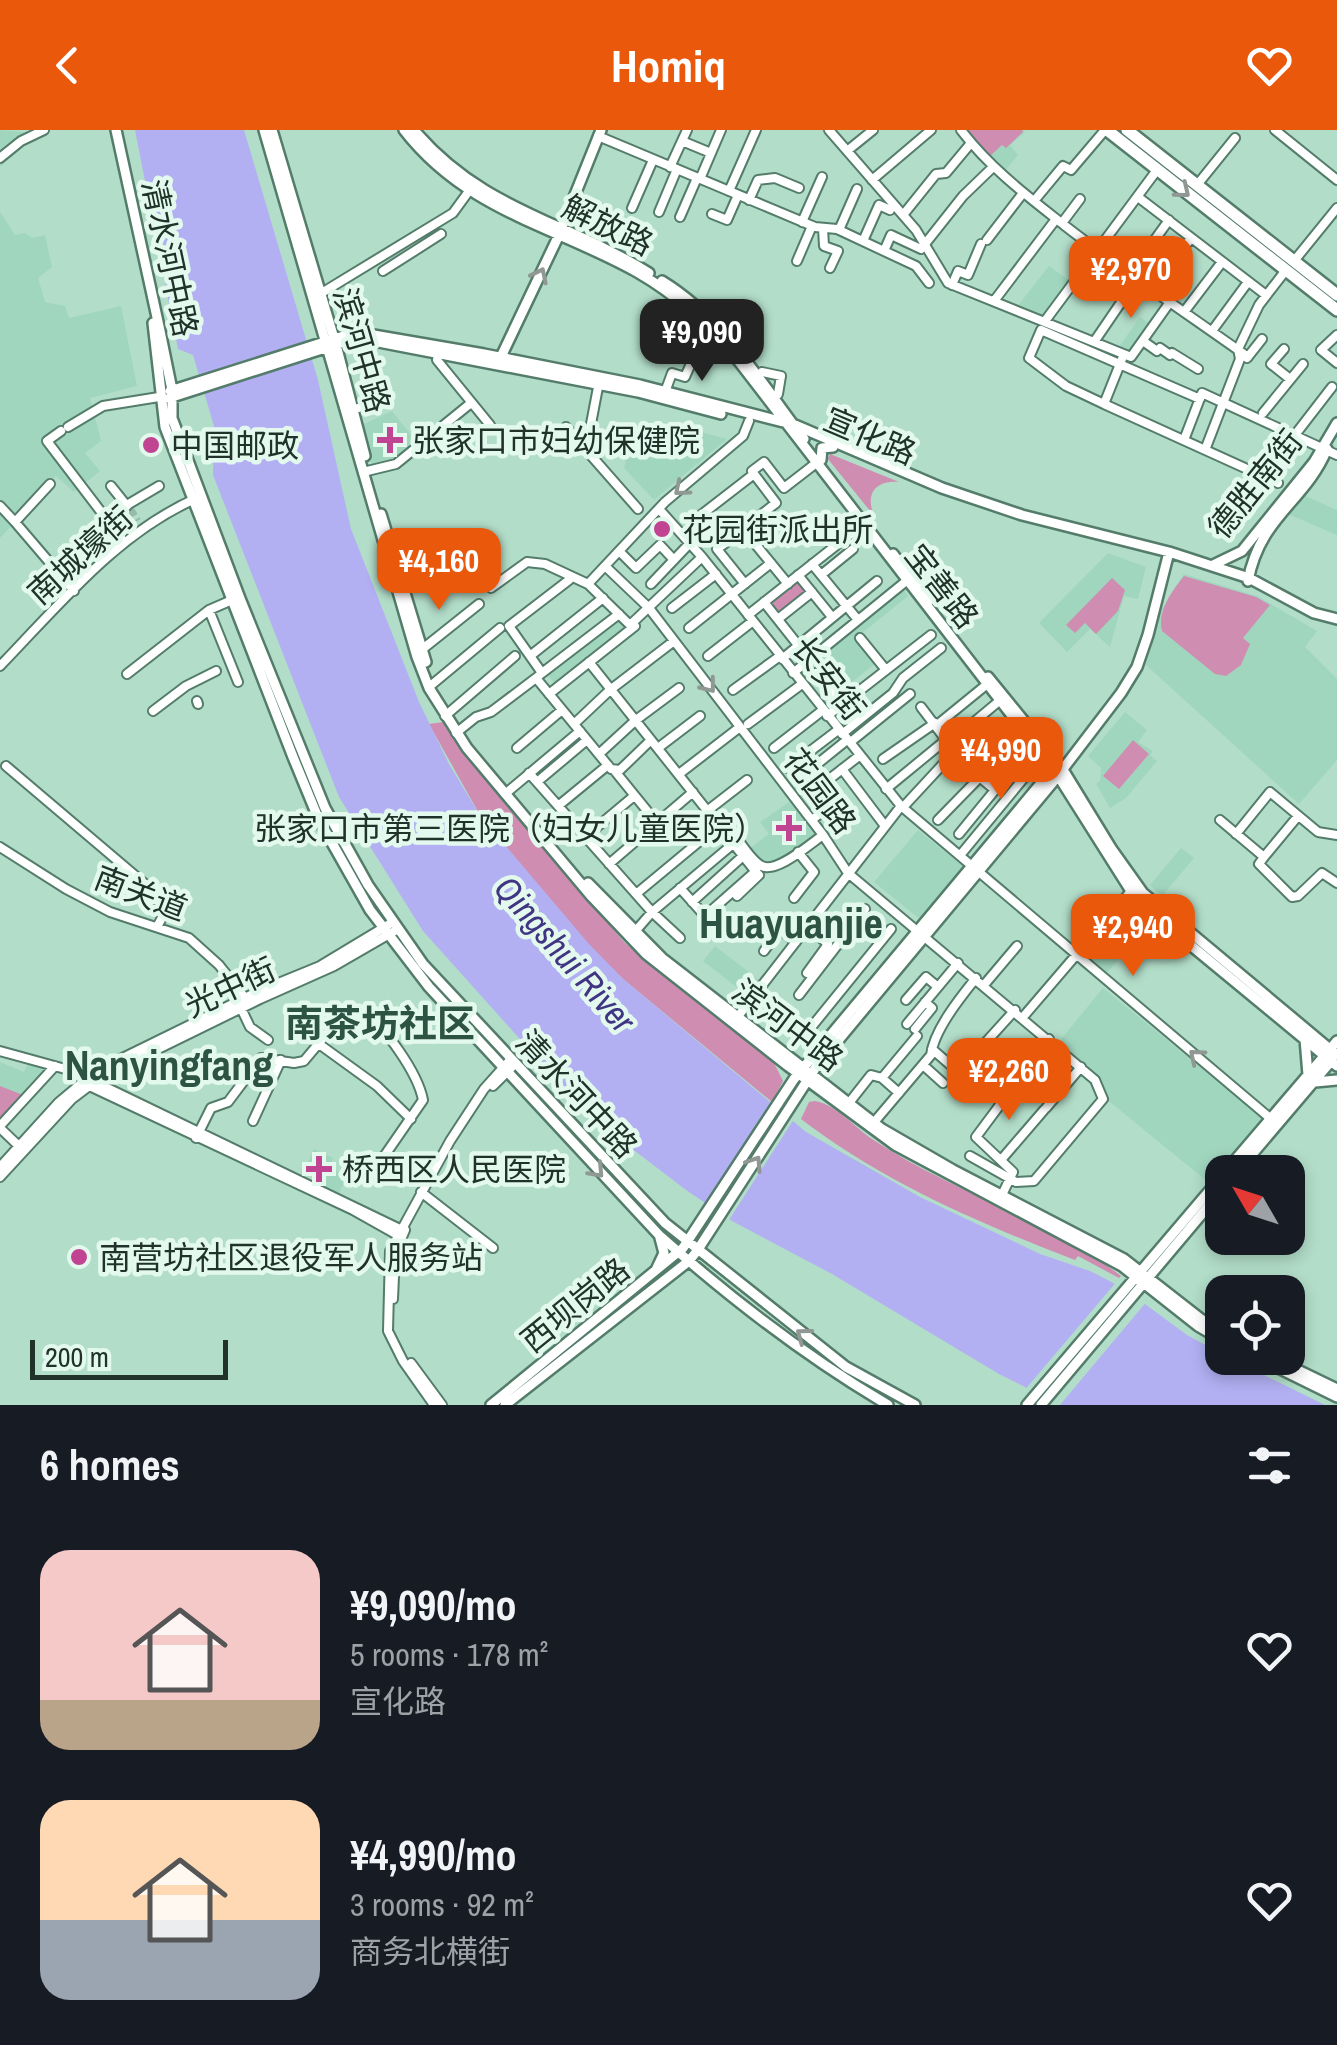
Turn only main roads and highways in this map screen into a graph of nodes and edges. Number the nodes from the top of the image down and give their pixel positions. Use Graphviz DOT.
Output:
graph roads {
  1 [pos="113,130"];
  2 [pos="264,130"];
  3 [pos="272,130"];
  4 [pos="404,130"];
  5 [pos="414,130"];
  6 [pos="1106,130"];
  7 [pos="1128,130"];
  8 [pos="600,133"];
  9 [pos="560,233"];
  10 [pos="1290,266"];
  11 [pos="1337,295"];
  12 [pos="316,296"];
  13 [pos="1337,310"];
  14 [pos="328,343"];
  15 [pos="500,361"];
  16 [pos="191,389"];
  17 [pos="765,390"];
  18 [pos="171,394"];
  19 [pos="159,397"];
  20 [pos="748,418"];
  21 [pos="1337,424"];
  22 [pos="791,427"];
  23 [pos="1337,432"];
  24 [pos="833,446"];
  25 [pos="1323,449"];
  26 [pos="818,462"];
  27 [pos="198,497"];
  28 [pos="1269,527"];
  29 [pos="1168,555"];
  30 [pos="1205,564"];
  31 [pos="1219,571"];
  32 [pos="1248,580"];
  33 [pos="1337,621"];
  34 [pos="1059,771"];
  35 [pos="1305,1039"];
  36 [pos="1334,1052"];
  37 [pos="508,1066"];
  38 [pos="805,1074"];
  39 [pos="1310,1079"];
  40 [pos="1337,1080"];
  41 [pos="1240,1155"];
  42 [pos="1250,1155"];
  43 [pos="1205,1198"];
  44 [pos="1205,1209"];
  45 [pos="705,1215"];
  46 [pos="668,1225"];
  47 [pos="659,1235"];
  48 [pos="706,1238"];
  49 [pos="688,1252"];
  50 [pos="710,1262"];
  51 [pos="701,1272"];
  52 [pos="671,1273"];
  53 [pos="654,1274"];
  54 [pos="1140,1280"];
  55 [pos="1205,1322"];
  56 [pos="1305,1374"];
  57 [pos="1292,1375"];
  58 [pos="1337,1389"];
  59 [pos="1337,1397"];
  60 [pos="1028,1404"];
  61 [pos="492,1405"];
  62 [pos="506,1405"];
  63 [pos="888,1405"];
  64 [pos="915,1405"];
  65 [pos="1041,1405"];
  1 -- 18 [label="main road, 清水河中路"];
  1 -- 19 [label="main road, 清水河中路"];
  2 -- 12 [label="main road, 滨河中路"];
  3 -- 12 [label="main road, 滨河中路"];
  4 -- 9 [label="main road, 解放路"];
  5 -- 9 [label="main road, 解放路"];
  6 -- 10 [label="highway, one-way"];
  7 -- 10 [label="highway"];
  8 -- 9 [label="main road"];
  15 -- 9 [label="main road, one-way"];
  9 -- 17 [label="main road, 解放路"];
  10 -- 11 [label="highway"];
  10 -- 13 [label="highway"];
  12 -- 14 [label="main road, 滨河中路"];
  14 -- 15 [label="main road, 宣化路"];
  14 -- 16 [label="main road"];
  14 -- 16 [label="main road, 宣化路"];
  14 -- 38 [label="main road, 滨河中路"];
  15 -- 20 [label="main road, 宣化路"];
  16 -- 18 [label="main road"];
  17 -- 20 [label="main road"];
  17 -- 22 [label="main road, 解放路"];
  18 -- 19 [label="main road"];
  18 -- 27 [label="main road, 清水河中路"];
  19 -- 27 [label="main road, 清水河中路"];
  20 -- 22 [label="main road, 宣化路"];
  21 -- 25 [label="main road, 德胜南街"];
  22 -- 24 [label="main road, 宣化路"];
  22 -- 26 [label="main road, 宝善路"];
  22 -- 29 [label="main road, 宣化路"];
  23 -- 25 [label="main road, 德胜南街"];
  24 -- 26 [label="main road"];
  24 -- 29 [label="main road, 宣化路"];
  25 -- 28 [label="main road, 德胜南街"];
  25 -- 30 [label="main road, 德胜南街"];
  26 -- 34 [label="main road, 宝善路"];
  27 -- 37 [label="main road, 清水河中路"];
  27 -- 37 [label="main road, 清水河中路"];
  28 -- 31 [label="main road, 德胜南街"];
  28 -- 32 [label="main road, 德胜南街"];
  29 -- 30 [label="main road, 宣化路"];
  29 -- 31 [label="main road, 宣化路"];
  29 -- 34 [label="main road"];
  30 -- 31 [label="main road, 宣化路"];
  31 -- 32 [label="main road, 宣化路"];
  32 -- 33 [label="main road, 宣化路"];
  34 -- 35 [label="main road"];
  34 -- 36 [label="main road"];
  34 -- 38 [label="main road"];
  35 -- 36 [label="main road"];
  35 -- 39 [label="main road"];
  36 -- 39 [label="main road"];
  37 -- 46 [label="main road, 清水河中路"];
  37 -- 47 [label="main road, 清水河中路, one-way"];
  38 -- 45 [label="main road"];
  48 -- 38 [label="main road, one-way"];
  38 -- 54 [label="main road, 滨河中路"];
  39 -- 40 [label="main road"];
  39 -- 41 [label="main road"];
  39 -- 42 [label="main road"];
  43 -- 54 [label="main road"];
  44 -- 54 [label="main road"];
  45 -- 46 [label="main road"];
  45 -- 49 [label="main road"];
  46 -- 49 [label="main road, 清水河中路"];
  47 -- 49 [label="main road, 清水河中路"];
  47 -- 53 [label="main road"];
  48 -- 49 [label="main road"];
  48 -- 50 [label="main road"];
  49 -- 50 [label="main road, 清水河中路"];
  49 -- 51 [label="main road, 清水河中路"];
  49 -- 52 [label="main road, 西坝岗路"];
  49 -- 53 [label="main road, 西坝岗路"];
  64 -- 50 [label="main road, 清水河中路, one-way"];
  51 -- 52 [label="main road"];
  51 -- 63 [label="main road, 清水河中路"];
  52 -- 62 [label="main road, 西坝岗路"];
  53 -- 61 [label="main road, 西坝岗路"];
  54 -- 55 [label="main road, 滨河中路"];
  54 -- 60 [label="main road"];
  54 -- 65 [label="main road"];
  56 -- 58 [label="main road"];
  57 -- 59 [label="main road"];
}
